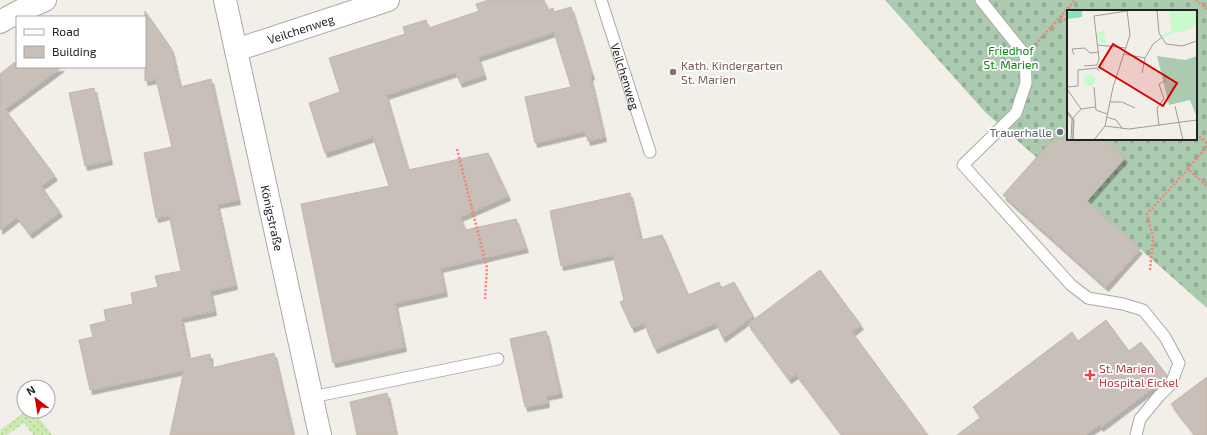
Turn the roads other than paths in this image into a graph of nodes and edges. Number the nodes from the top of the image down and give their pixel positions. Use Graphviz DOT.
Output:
graph roads {
  1 [pos="45,0"];
  2 [pos="226,0"];
  3 [pos="388,0"];
  4 [pos="601,0"];
  5 [pos="981,0"];
  6 [pos="0,22"];
  7 [pos="236,50"];
  8 [pos="650,152"];
  9 [pos="498,359"];
  10 [pos="312,397"];
  11 [pos="320,435"];
  12 [pos="1136,435"];
  1 -- 6 [label="street"];
  2 -- 7 [label="street, Königstraße"];
  3 -- 7 [label="street, Veilchenweg"];
  4 -- 8 [label="lane, Veilchenweg"];
  5 -- 12 [label="lane"];
  7 -- 10 [label="street, Königstraße"];
  9 -- 10 [label="lane"];
  10 -- 11 [label="street, Königstraße"];
}
